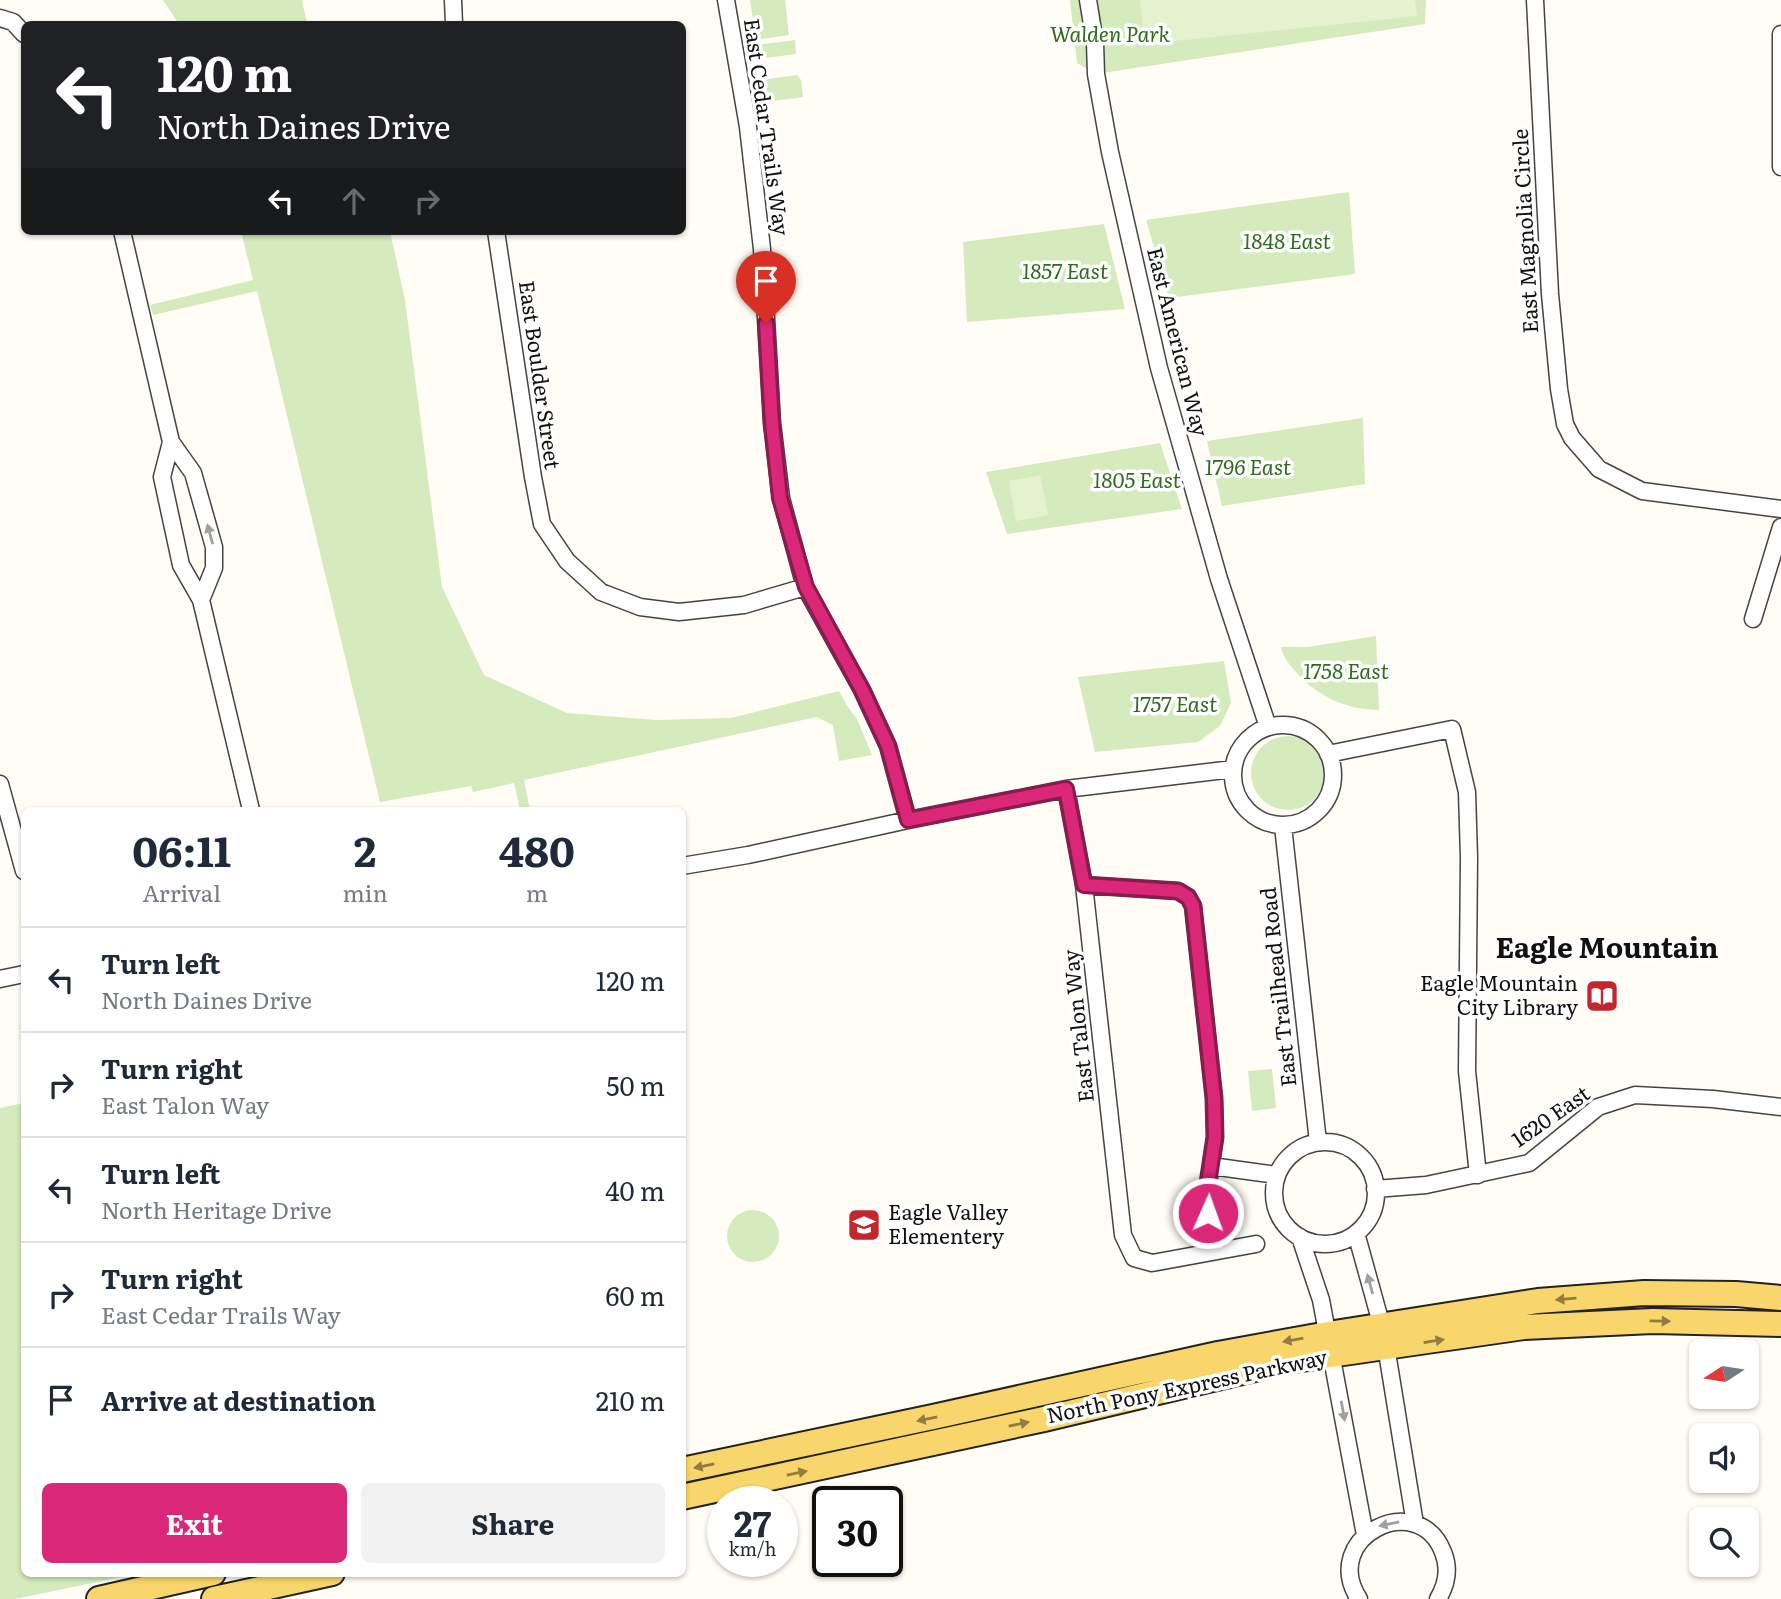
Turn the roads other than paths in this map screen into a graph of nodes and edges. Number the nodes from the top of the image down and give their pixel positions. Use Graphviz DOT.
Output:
graph roads {
  1 [pos="453,0"];
  2 [pos="726,0"];
  3 [pos="1088,0"];
  4 [pos="1535,0"];
  5 [pos="453,21"];
  6 [pos="1781,34"];
  7 [pos="1781,167"];
  8 [pos="123,235"];
  9 [pos="497,235"];
  10 [pos="171,442"];
  11 [pos="1781,509"];
  12 [pos="1781,527"];
  13 [pos="806,587"];
  14 [pos="201,600"];
  15 [pos="1753,619"];
  16 [pos="1268,727"];
  17 [pos="1328,754"];
  18 [pos="1233,769"];
  19 [pos="0,783"];
  20 [pos="1066,789"];
  21 [pos="250,807"];
  22 [pos="908,820"];
  23 [pos="1283,826"];
  24 [pos="21,860"];
  25 [pos="686,865"];
  26 [pos="1084,885"];
  27 [pos="21,975"];
  28 [pos="0,979"];
  29 [pos="1781,1108"];
  30 [pos="1318,1142"];
  31 [pos="1211,1166"];
  32 [pos="1277,1175"];
  33 [pos="1478,1175"];
  34 [pos="1375,1188"];
  35 [pos="1356,1233"];
  36 [pos="1300,1237"];
  37 [pos="1256,1244"];
  38 [pos="1213,1251"];
  39 [pos="1781,1298"];
  40 [pos="1781,1324"];
  41 [pos="1384,1336"];
  42 [pos="1330,1344"];
  43 [pos="686,1469"];
  44 [pos="686,1496"];
  45 [pos="1415,1524"];
  46 [pos="1365,1535"];
  47 [pos="195,1577"];
  48 [pos="314,1577"];
  49 [pos="99,1599"];
  50 [pos="214,1599"];
  51 [pos="1359,1599"];
  52 [pos="1438,1599"];
  1 -- 5 [label="street"];
  2 -- 13 [label="street, East Cedar Trails Way"];
  3 -- 16 [label="street, East American Way"];
  4 -- 11 [label="street, East Magnolia Circle"];
  6 -- 7 [label="street"];
  8 -- 10 [label="street"];
  9 -- 13 [label="street, East Boulder Street"];
  10 -- 14 [label="street"];
  14 -- 10 [label="street, one-way"];
  12 -- 15 [label="street"];
  13 -- 22 [label="street, East Cedar Trails Way"];
  14 -- 21 [label="street"];
  16 -- 17 [label="street"];
  16 -- 18 [label="street"];
  17 -- 23 [label="street"];
  17 -- 33 [label="street"];
  18 -- 20 [label="street"];
  18 -- 23 [label="street"];
  19 -- 24 [label="street"];
  20 -- 22 [label="street"];
  20 -- 26 [label="street, East Talon Way"];
  22 -- 25 [label="street"];
  23 -- 30 [label="street, East Trailhead Road"];
  26 -- 31 [label="street"];
  26 -- 38 [label="street, East Talon Way"];
  27 -- 28 [label="street"];
  29 -- 33 [label="street, 1620 East"];
  30 -- 32 [label="street"];
  30 -- 34 [label="street"];
  31 -- 32 [label="street"];
  31 -- 38 [label="street"];
  32 -- 36 [label="street"];
  33 -- 34 [label="street, 1620 East"];
  34 -- 35 [label="street"];
  35 -- 36 [label="street"];
  41 -- 35 [label="street, one-way"];
  36 -- 42 [label="street"];
  37 -- 38 [label="street"];
  39 -- 41 [label="main road, North Pony Express Parkway, one-way"];
  41 -- 40 [label="main road, North Pony Express Parkway, one-way"];
  41 -- 42 [label="main road, North Pony Express Parkway"];
  41 -- 45 [label="street"];
  42 -- 43 [label="main road, North Pony Express Parkway, one-way"];
  44 -- 42 [label="main road, North Pony Express Parkway, one-way"];
  42 -- 46 [label="street, one-way"];
  45 -- 46 [label="street, one-way"];
  45 -- 52 [label="street"];
  46 -- 51 [label="street"];
  47 -- 49 [label="main road"];
  48 -- 50 [label="main road"];
}
